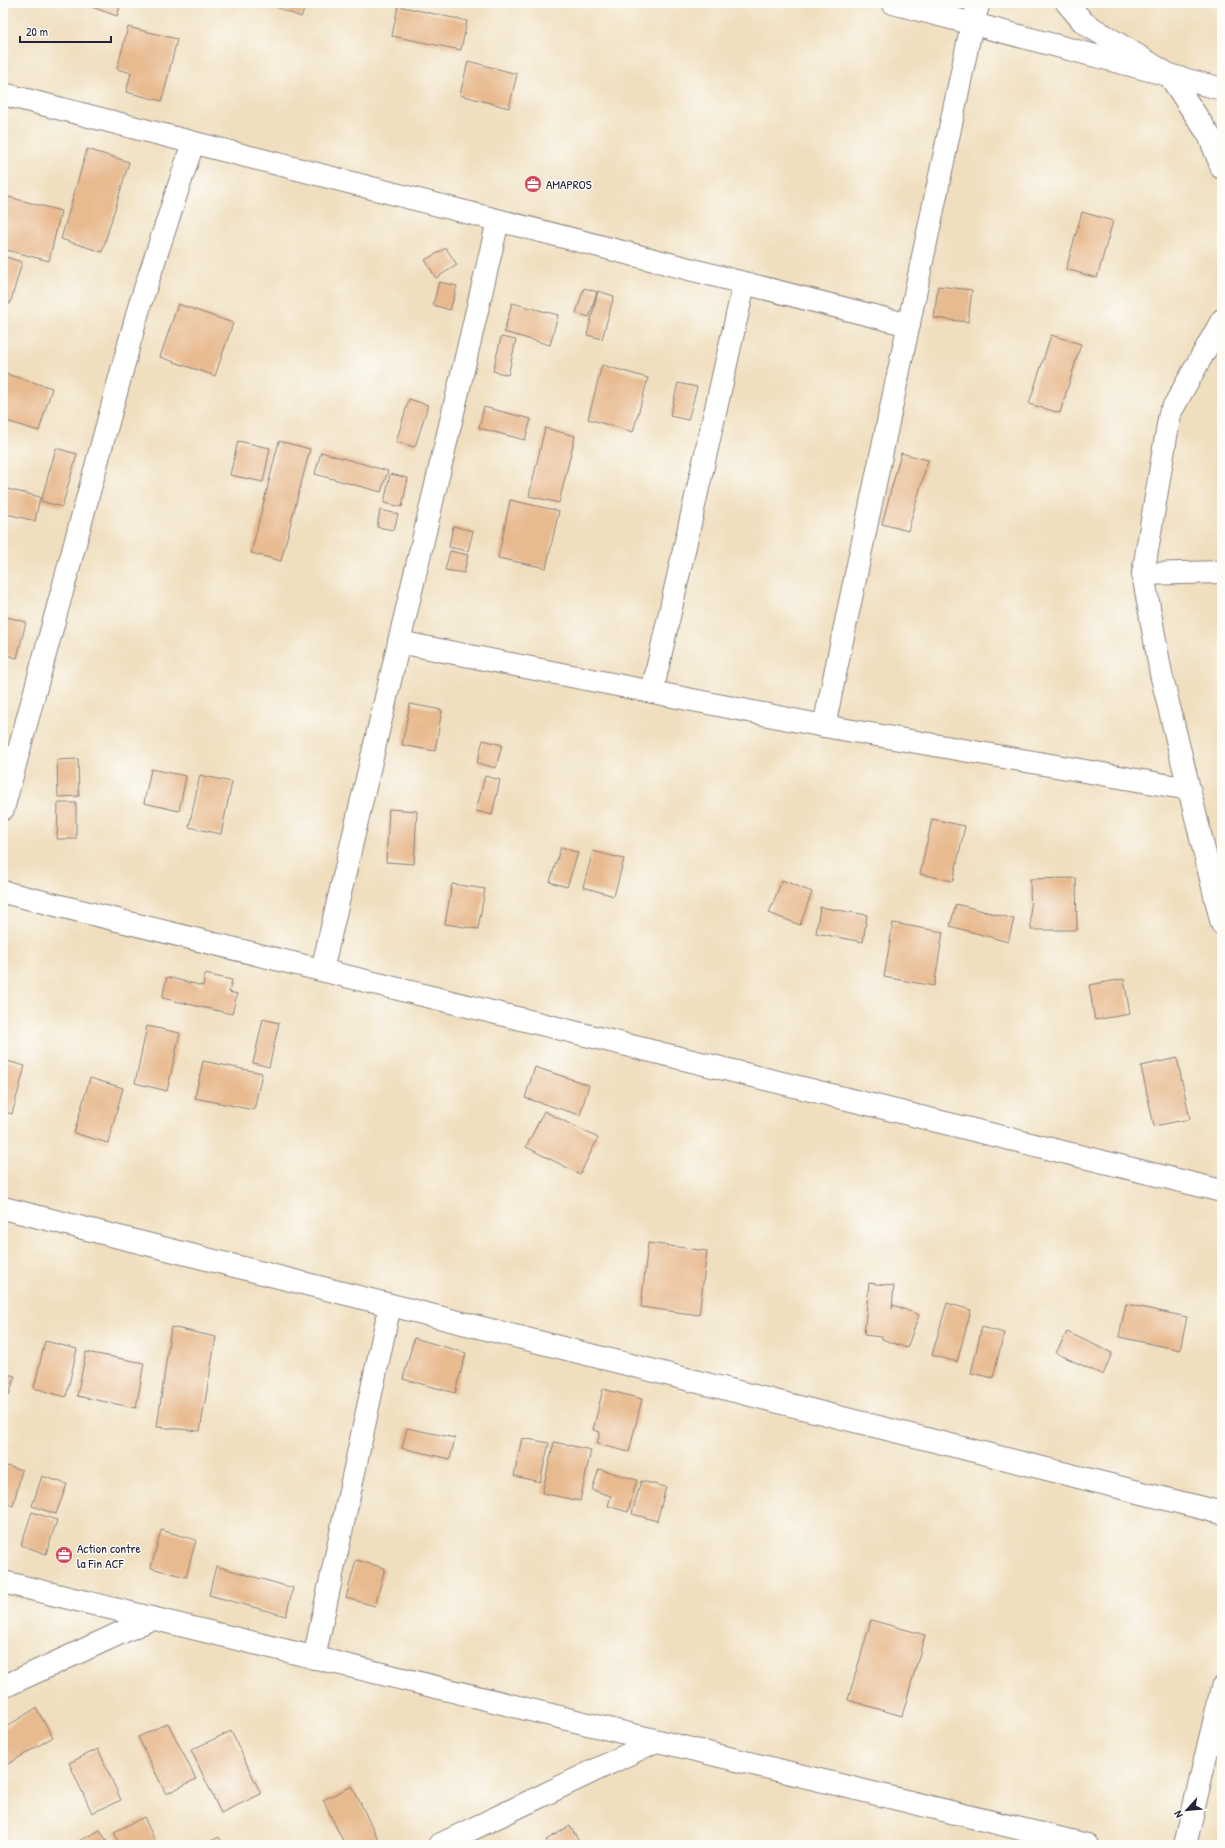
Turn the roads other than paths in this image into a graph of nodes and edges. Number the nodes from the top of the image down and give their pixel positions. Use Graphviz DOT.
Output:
graph roads {
  1 [pos="893,3"];
  2 [pos="979,3"];
  3 [pos="1066,3"];
  4 [pos="972,24"];
  5 [pos="1169,75"];
  6 [pos="1222,89"];
  7 [pos="3,94"];
  8 [pos="193,143"];
  9 [pos="1222,168"];
  10 [pos="498,221"];
  11 [pos="744,284"];
  12 [pos="1222,320"];
  13 [pos="909,325"];
  14 [pos="1222,572"];
  15 [pos="1143,574"];
  16 [pos="399,642"];
  17 [pos="652,692"];
  18 [pos="824,726"];
  19 [pos="1189,789"];
  20 [pos="3,809"];
  21 [pos="3,892"];
  22 [pos="1222,924"];
  23 [pos="322,970"];
  24 [pos="1222,1191"];
  25 [pos="3,1208"];
  26 [pos="390,1305"];
  27 [pos="1222,1513"];
  28 [pos="3,1582"];
  29 [pos="153,1618"];
  30 [pos="314,1658"];
  31 [pos="3,1688"];
  32 [pos="1222,1688"];
  33 [pos="656,1741"];
  34 [pos="439,1845"];
  35 [pos="1087,1845"];
  36 [pos="1185,1845"];
  1 -- 4 [label="street"];
  2 -- 4 [label="street"];
  3 -- 5 [label="street"];
  4 -- 5 [label="street"];
  4 -- 13 [label="street"];
  5 -- 6 [label="street"];
  5 -- 9 [label="street"];
  7 -- 8 [label="street"];
  8 -- 10 [label="street"];
  8 -- 20 [label="street"];
  10 -- 11 [label="street"];
  10 -- 16 [label="street"];
  11 -- 13 [label="street"];
  11 -- 17 [label="street"];
  12 -- 15 [label="street"];
  13 -- 18 [label="street"];
  14 -- 15 [label="street"];
  15 -- 19 [label="street"];
  16 -- 17 [label="street"];
  16 -- 23 [label="street"];
  17 -- 18 [label="street"];
  18 -- 19 [label="street"];
  19 -- 22 [label="street"];
  21 -- 23 [label="street"];
  23 -- 24 [label="street"];
  25 -- 26 [label="street"];
  26 -- 27 [label="street"];
  26 -- 30 [label="street"];
  28 -- 29 [label="street"];
  29 -- 30 [label="street"];
  29 -- 31 [label="street"];
  30 -- 33 [label="street"];
  32 -- 36 [label="street"];
  33 -- 34 [label="street"];
  33 -- 35 [label="street"];
}
